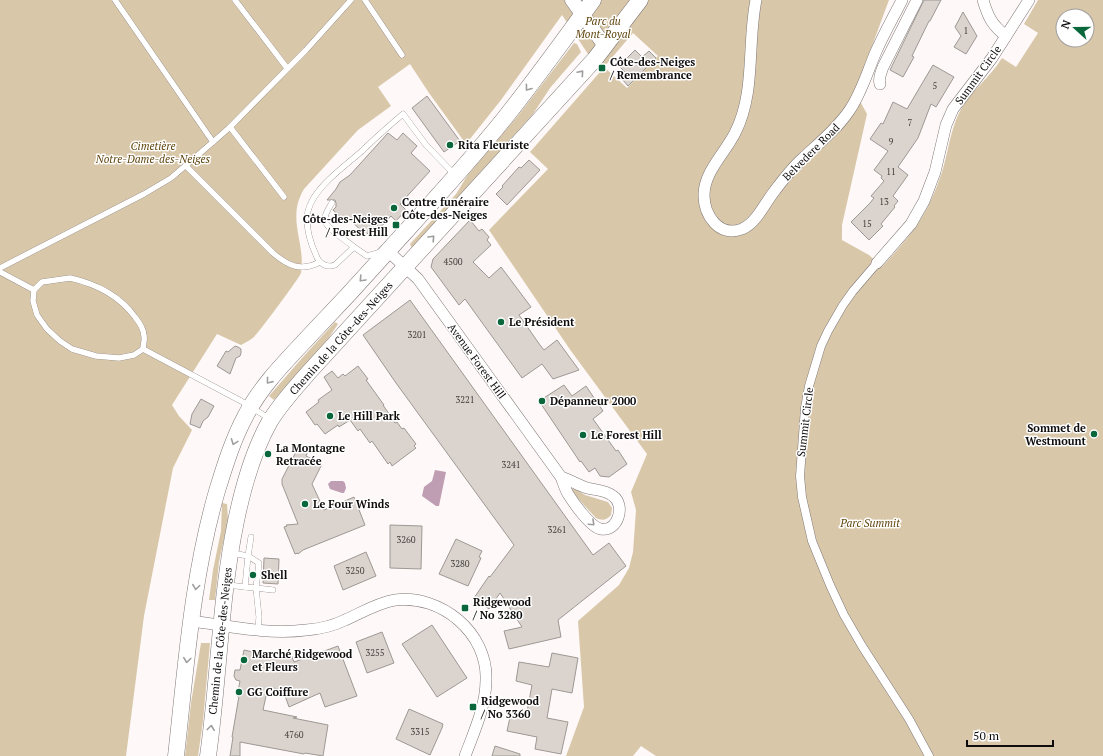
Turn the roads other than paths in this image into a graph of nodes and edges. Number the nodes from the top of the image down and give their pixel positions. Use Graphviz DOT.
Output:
graph roads {
  1 [pos="115,0"];
  2 [pos="235,0"];
  3 [pos="351,0"];
  4 [pos="365,0"];
  5 [pos="572,0"];
  6 [pos="593,0"];
  7 [pos="640,0"];
  8 [pos="756,0"];
  9 [pos="902,0"];
  10 [pos="917,0"];
  11 [pos="983,0"];
  12 [pos="1029,0"];
  13 [pos="582,14"];
  14 [pos="1006,36"];
  15 [pos="605,46"];
  16 [pos="402,55"];
  17 [pos="288,68"];
  18 [pos="880,84"];
  19 [pos="230,127"];
  20 [pos="213,142"];
  21 [pos="186,166"];
  22 [pos="456,176"];
  23 [pos="284,197"];
  24 [pos="332,203"];
  25 [pos="354,246"];
  26 [pos="388,251"];
  27 [pos="320,262"];
  28 [pos="878,263"];
  29 [pos="406,267"];
  30 [pos="0,268"];
  31 [pos="0,272"];
  32 [pos="34,290"];
  33 [pos="143,348"];
  34 [pos="250,407"];
  35 [pos="271,420"];
  36 [pos="561,477"];
  37 [pos="251,537"];
  38 [pos="230,553"];
  39 [pos="248,556"];
  40 [pos="225,585"];
  41 [pos="245,587"];
  42 [pos="256,588"];
  43 [pos="273,590"];
  44 [pos="192,621"];
  45 [pos="222,625"];
  46 [pos="258,630"];
  47 [pos="176,756"];
  48 [pos="208,756"];
  49 [pos="465,756"];
  50 [pos="929,756"];
  1 -- 20 [label="lane"];
  2 -- 17 [label="lane"];
  3 -- 17 [label="lane"];
  4 -- 16 [label="lane"];
  5 -- 13 [label="street"];
  6 -- 13 [label="main road"];
  7 -- 15 [label="main road, Chemin de la Côte-des-Neiges"];
  8 -- 9 [label="street, Belvedere Road"];
  10 -- 18 [label="street"];
  11 -- 14 [label="street"];
  12 -- 14 [label="street, Summit Circle"];
  13 -- 15 [label="street"];
  13 -- 22 [label="main road, one-way"];
  14 -- 28 [label="street, Summit Circle"];
  29 -- 15 [label="main road, Chemin de la Côte-des-Neiges, one-way"];
  17 -- 19 [label="lane"];
  19 -- 20 [label="lane"];
  19 -- 23 [label="lane"];
  20 -- 21 [label="lane"];
  21 -- 27 [label="lane"];
  21 -- 30 [label="lane"];
  22 -- 26 [label="main road"];
  22 -- 27 [label="lane"];
  24 -- 25 [label="lane"];
  25 -- 26 [label="lane"];
  25 -- 27 [label="lane"];
  26 -- 29 [label="street, Avenue Forest Hill"];
  26 -- 34 [label="main road, one-way"];
  28 -- 50 [label="street, Summit Circle"];
  29 -- 35 [label="main road, Chemin de la Côte-des-Neiges"];
  29 -- 36 [label="street, Avenue Forest Hill"];
  31 -- 32 [label="lane"];
  32 -- 33 [label="lane"];
  32 -- 33 [label="lane"];
  33 -- 34 [label="lane"];
  34 -- 35 [label="lane"];
  34 -- 44 [label="main road, one-way"];
  35 -- 38 [label="main road, Chemin de la Côte-des-Neiges"];
  36 -- 36 [label="street, Avenue Forest Hill, one-way"];
  37 -- 39 [label="lane"];
  38 -- 39 [label="lane"];
  38 -- 40 [label="main road, Chemin de la Côte-des-Neiges"];
  39 -- 41 [label="lane"];
  39 -- 42 [label="lane"];
  40 -- 41 [label="lane"];
  40 -- 45 [label="main road, Chemin de la Côte-des-Neiges"];
  41 -- 42 [label="lane"];
  42 -- 43 [label="lane"];
  42 -- 46 [label="lane"];
  44 -- 45 [label="street"];
  44 -- 47 [label="main road, one-way"];
  45 -- 46 [label="street"];
  48 -- 45 [label="main road, Chemin de la Côte-des-Neiges, one-way"];
  46 -- 49 [label="street"];
}
